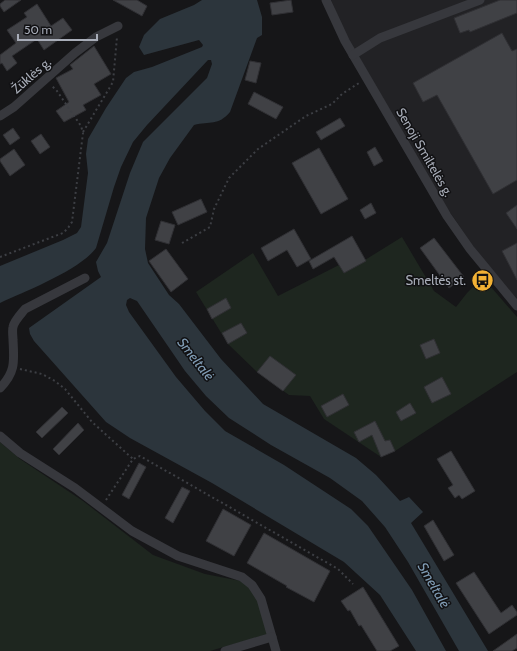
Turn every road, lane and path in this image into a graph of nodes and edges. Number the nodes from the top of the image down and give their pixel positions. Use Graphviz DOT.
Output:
graph roads {
  1 [pos="326,0"];
  2 [pos="480,0"];
  3 [pos="118,26"];
  4 [pos="353,55"];
  5 [pos="367,78"];
  6 [pos="46,80"];
  7 [pos="0,116"];
  8 [pos="83,133"];
  9 [pos="182,243"];
  10 [pos="0,257"];
  11 [pos="84,278"];
  12 [pos="517,306"];
  13 [pos="13,368"];
  14 [pos="0,388"];
  15 [pos="0,436"];
  16 [pos="133,458"];
  17 [pos="101,507"];
  18 [pos="353,584"];
  19 [pos="272,637"];
  20 [pos="225,651"];
  21 [pos="276,651"];
  1 -- 4 [label="street, Senoji Smiltelės g."];
  2 -- 4 [label="street"];
  3 -- 6 [label="street, Žūklės g."];
  3 -- 8 [label="path"];
  4 -- 5 [label="street, Senoji Smiltelės g."];
  5 -- 9 [label="path"];
  5 -- 12 [label="street, Senoji Smiltelės g."];
  6 -- 7 [label="street, Žūklės g."];
  6 -- 8 [label="path"];
  8 -- 10 [label="path"];
  11 -- 13 [label="street"];
  13 -- 14 [label="street"];
  13 -- 16 [label="path"];
  15 -- 17 [label="street"];
  16 -- 17 [label="path"];
  16 -- 18 [label="path"];
  17 -- 19 [label="street"];
  19 -- 20 [label="street"];
  19 -- 21 [label="street"];
}
